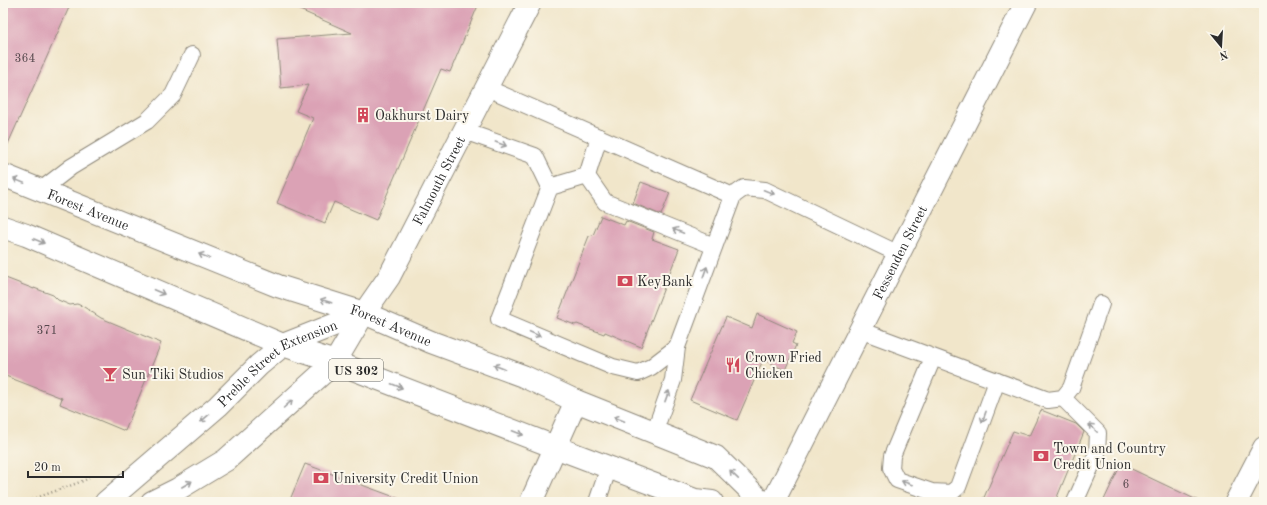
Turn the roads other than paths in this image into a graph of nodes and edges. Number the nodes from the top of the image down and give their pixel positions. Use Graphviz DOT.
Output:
graph roads {
  1 [pos="530,3"];
  2 [pos="1026,3"];
  3 [pos="192,54"];
  4 [pos="487,88"];
  5 [pos="464,131"];
  6 [pos="599,137"];
  7 [pos="3,175"];
  8 [pos="587,176"];
  9 [pos="550,187"];
  10 [pos="41,190"];
  11 [pos="733,196"];
  12 [pos="3,227"];
  13 [pos="714,246"];
  14 [pos="899,254"];
  15 [pos="1102,304"];
  16 [pos="364,313"];
  17 [pos="860,330"];
  18 [pos="283,345"];
  19 [pos="677,346"];
  20 [pos="933,358"];
  21 [pos="335,362"];
  22 [pos="997,381"];
  23 [pos="1063,398"];
  24 [pos="576,401"];
  25 [pos="654,433"];
  26 [pos="555,447"];
  27 [pos="1264,448"];
  28 [pos="609,467"];
  29 [pos="106,502"];
  30 [pos="152,502"];
  31 [pos="531,502"];
  32 [pos="597,502"];
  33 [pos="707,502"];
  34 [pos="762,502"];
  35 [pos="773,502"];
  36 [pos="1075,502"];
  37 [pos="1236,502"];
  1 -- 4 [label="main road, Falmouth Street"];
  2 -- 14 [label="main road, Fessenden Street"];
  3 -- 10 [label="lane"];
  4 -- 5 [label="main road, Falmouth Street"];
  4 -- 6 [label="lane"];
  5 -- 9 [label="lane, one-way"];
  5 -- 16 [label="main road, Falmouth Street"];
  6 -- 8 [label="lane"];
  6 -- 11 [label="lane"];
  10 -- 7 [label="main road, Forest Avenue, one-way"];
  8 -- 9 [label="lane"];
  13 -- 8 [label="lane, one-way"];
  9 -- 19 [label="lane, one-way"];
  16 -- 10 [label="main road, Forest Avenue, one-way"];
  11 -- 13 [label="lane"];
  11 -- 14 [label="lane, one-way"];
  12 -- 18 [label="main road, US 302, one-way"];
  19 -- 13 [label="lane, one-way"];
  14 -- 17 [label="main road, Fessenden Street"];
  15 -- 23 [label="lane"];
  16 -- 18 [label="main road, Preble Street Extension"];
  16 -- 21 [label="main road, Preble Street Extension"];
  24 -- 16 [label="main road, Forest Avenue, one-way"];
  17 -- 20 [label="lane"];
  17 -- 35 [label="main road, Fessenden Street"];
  18 -- 21 [label="main road, US 302"];
  18 -- 29 [label="main road, Preble Street Extension, one-way"];
  25 -- 19 [label="lane, one-way"];
  20 -- 22 [label="lane"];
  22 -- 20 [label="lane, one-way"];
  21 -- 26 [label="main road, US 302, one-way"];
  30 -- 21 [label="main road, Preble Street Extension, one-way"];
  22 -- 23 [label="lane"];
  36 -- 23 [label="lane, one-way"];
  25 -- 24 [label="main road, Forest Avenue, one-way"];
  24 -- 26 [label="main road"];
  34 -- 25 [label="main road, Forest Avenue, one-way"];
  26 -- 28 [label="main road, US 302"];
  26 -- 31 [label="main road"];
  27 -- 37 [label="main road"];
  28 -- 32 [label="lane"];
  28 -- 33 [label="main road, US 302"];
}
